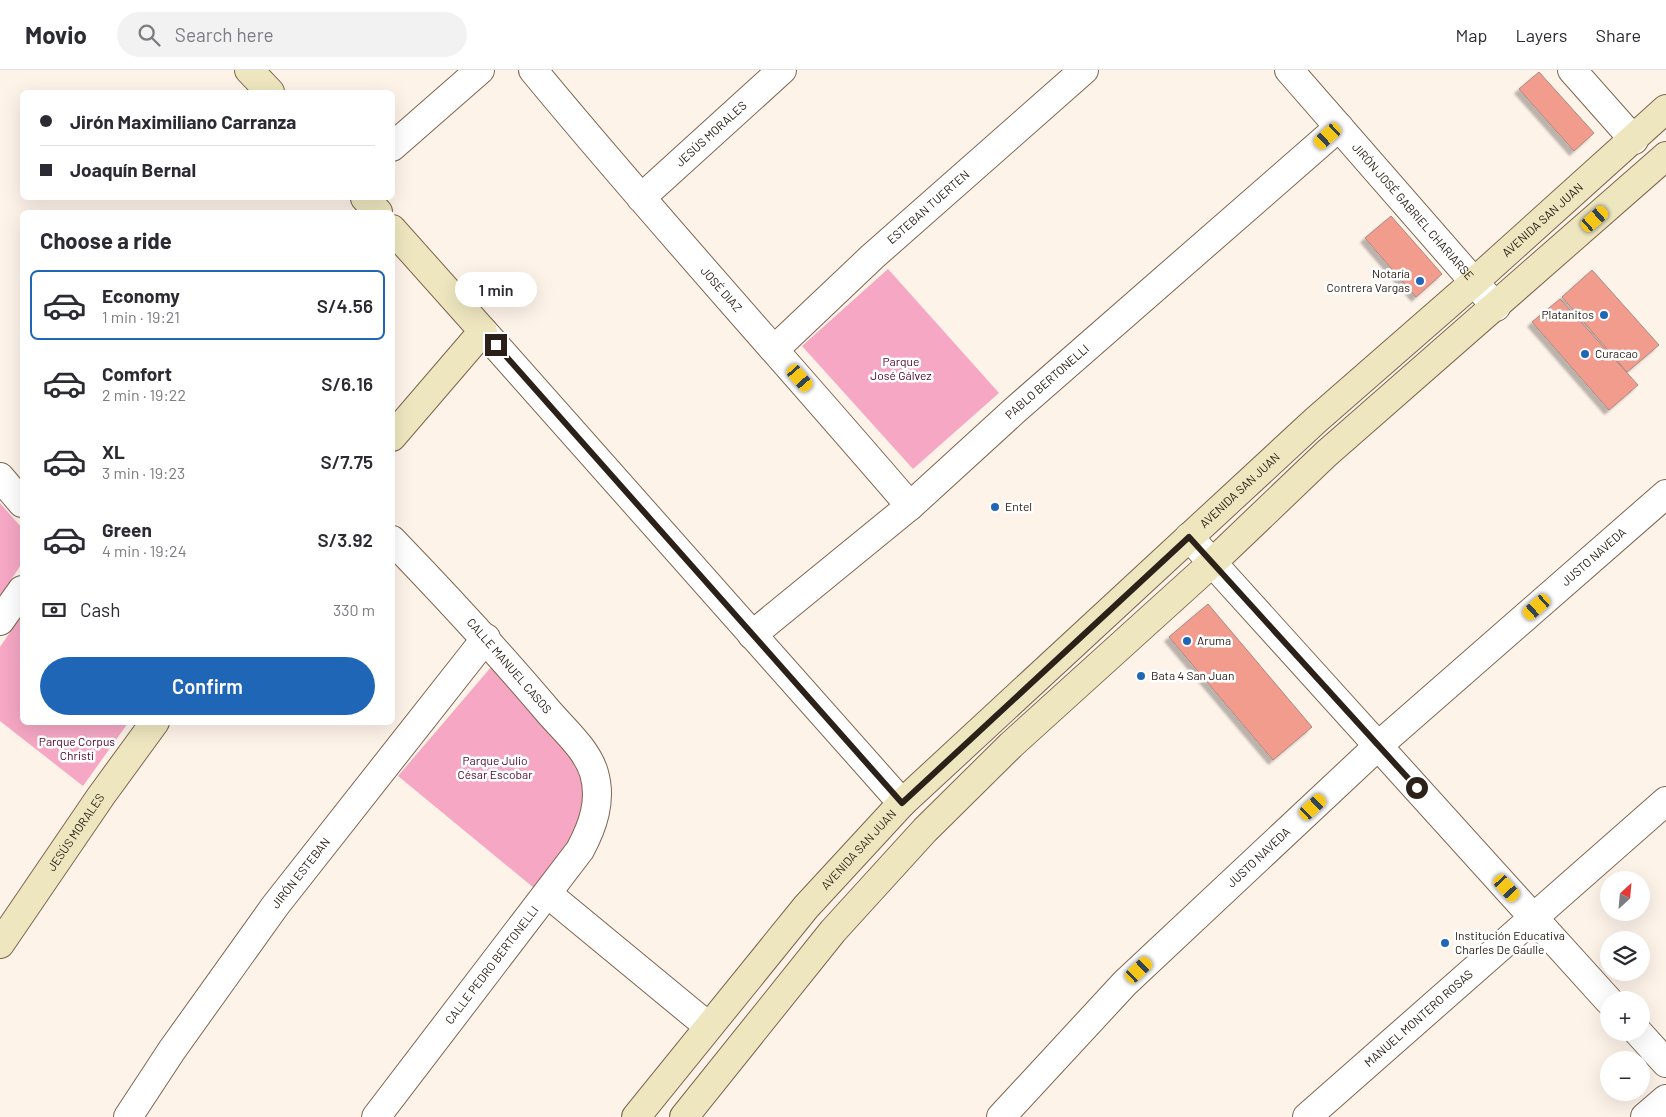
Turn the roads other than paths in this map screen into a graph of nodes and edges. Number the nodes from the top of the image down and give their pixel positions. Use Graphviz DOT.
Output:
graph roads {
  1 [pos="249,70"];
  2 [pos="480,70"];
  3 [pos="533,70"];
  4 [pos="782,70"];
  5 [pos="1084,70"];
  6 [pos="1289,70"];
  7 [pos="1572,70"];
  8 [pos="268,90"];
  9 [pos="1666,109"];
  10 [pos="1339,127"];
  11 [pos="1634,140"];
  12 [pos="395,144"];
  13 [pos="1666,156"];
  14 [pos="641,198"];
  15 [pos="367,200"];
  16 [pos="376,210"];
  17 [pos="395,232"];
  18 [pos="1474,282"];
  19 [pos="1496,307"];
  20 [pos="484,331"];
  21 [pos="775,349"];
  22 [pos="395,434"];
  23 [pos="0,477"];
  24 [pos="1666,494"];
  25 [pos="20,501"];
  26 [pos="910,506"];
  27 [pos="1189,537"];
  28 [pos="395,543"];
  29 [pos="1212,563"];
  30 [pos="20,593"];
  31 [pos="0,621"];
  32 [pos="752,635"];
  33 [pos="486,638"];
  34 [pos="153,725"];
  35 [pos="1379,745"];
  36 [pos="1666,801"];
  37 [pos="902,803"];
  38 [pos="597,807"];
  39 [pos="548,894"];
  40 [pos="1533,917"];
  41 [pos="0,944"];
  42 [pos="1600,991"];
  43 [pos="708,1026"];
  44 [pos="1646,1041"];
  45 [pos="1666,1064"];
  46 [pos="1666,1098"];
  47 [pos="128,1117"];
  48 [pos="376,1117"];
  49 [pos="636,1117"];
  50 [pos="684,1117"];
  51 [pos="1001,1117"];
  52 [pos="1307,1117"];
  53 [pos="1645,1117"];
  1 -- 8 [label="main road"];
  2 -- 12 [label="street"];
  3 -- 14 [label="street, JOSÉ DIAZ"];
  4 -- 14 [label="street, JESÚS MORALES"];
  5 -- 21 [label="street, ESTEBAN TUERTEN"];
  6 -- 10 [label="street, JIRÓN JOSÉ GABRIEL CHARIARSE"];
  7 -- 11 [label="street"];
  9 -- 11 [label="main road, AVENIDA SAN JUAN"];
  10 -- 18 [label="street, JIRÓN JOSÉ GABRIEL CHARIARSE"];
  10 -- 26 [label="street, PABLO BERTONELLI"];
  11 -- 18 [label="main road, AVENIDA SAN JUAN"];
  13 -- 19 [label="main road"];
  14 -- 21 [label="street, JOSÉ DIAZ"];
  15 -- 16 [label="main road"];
  17 -- 20 [label="main road"];
  18 -- 19 [label="street, JIRÓN JOSÉ GABRIEL CHARIARSE"];
  18 -- 27 [label="main road, AVENIDA SAN JUAN"];
  19 -- 29 [label="main road"];
  20 -- 22 [label="main road"];
  20 -- 32 [label="street"];
  21 -- 26 [label="street, JOSÉ DIAZ"];
  23 -- 25 [label="street"];
  24 -- 35 [label="street, JUSTO NAVEDA"];
  26 -- 32 [label="street, PABLO BERTONELLI"];
  27 -- 29 [label="street"];
  27 -- 37 [label="main road, AVENIDA SAN JUAN"];
  28 -- 33 [label="street, CALLE MANUEL CASOS"];
  29 -- 35 [label="street"];
  29 -- 50 [label="main road"];
  30 -- 31 [label="street"];
  32 -- 37 [label="street"];
  33 -- 38 [label="street, CALLE MANUEL CASOS"];
  33 -- 47 [label="street, JIRÓN ESTEBAN"];
  34 -- 41 [label="main road, JESÚS MORALES"];
  35 -- 40 [label="street"];
  35 -- 51 [label="street, JUSTO NAVEDA"];
  36 -- 40 [label="street, MANUEL MONTERO ROSAS"];
  37 -- 43 [label="main road, AVENIDA SAN JUAN"];
  38 -- 39 [label="street, CALLE PEDRO BERTONELLI"];
  39 -- 43 [label="street"];
  39 -- 48 [label="street, CALLE PEDRO BERTONELLI"];
  40 -- 42 [label="street"];
  40 -- 52 [label="street, MANUEL MONTERO ROSAS"];
  43 -- 49 [label="main road, AVENIDA SAN JUAN"];
  44 -- 45 [label="street"];
  46 -- 53 [label="street"];
}
